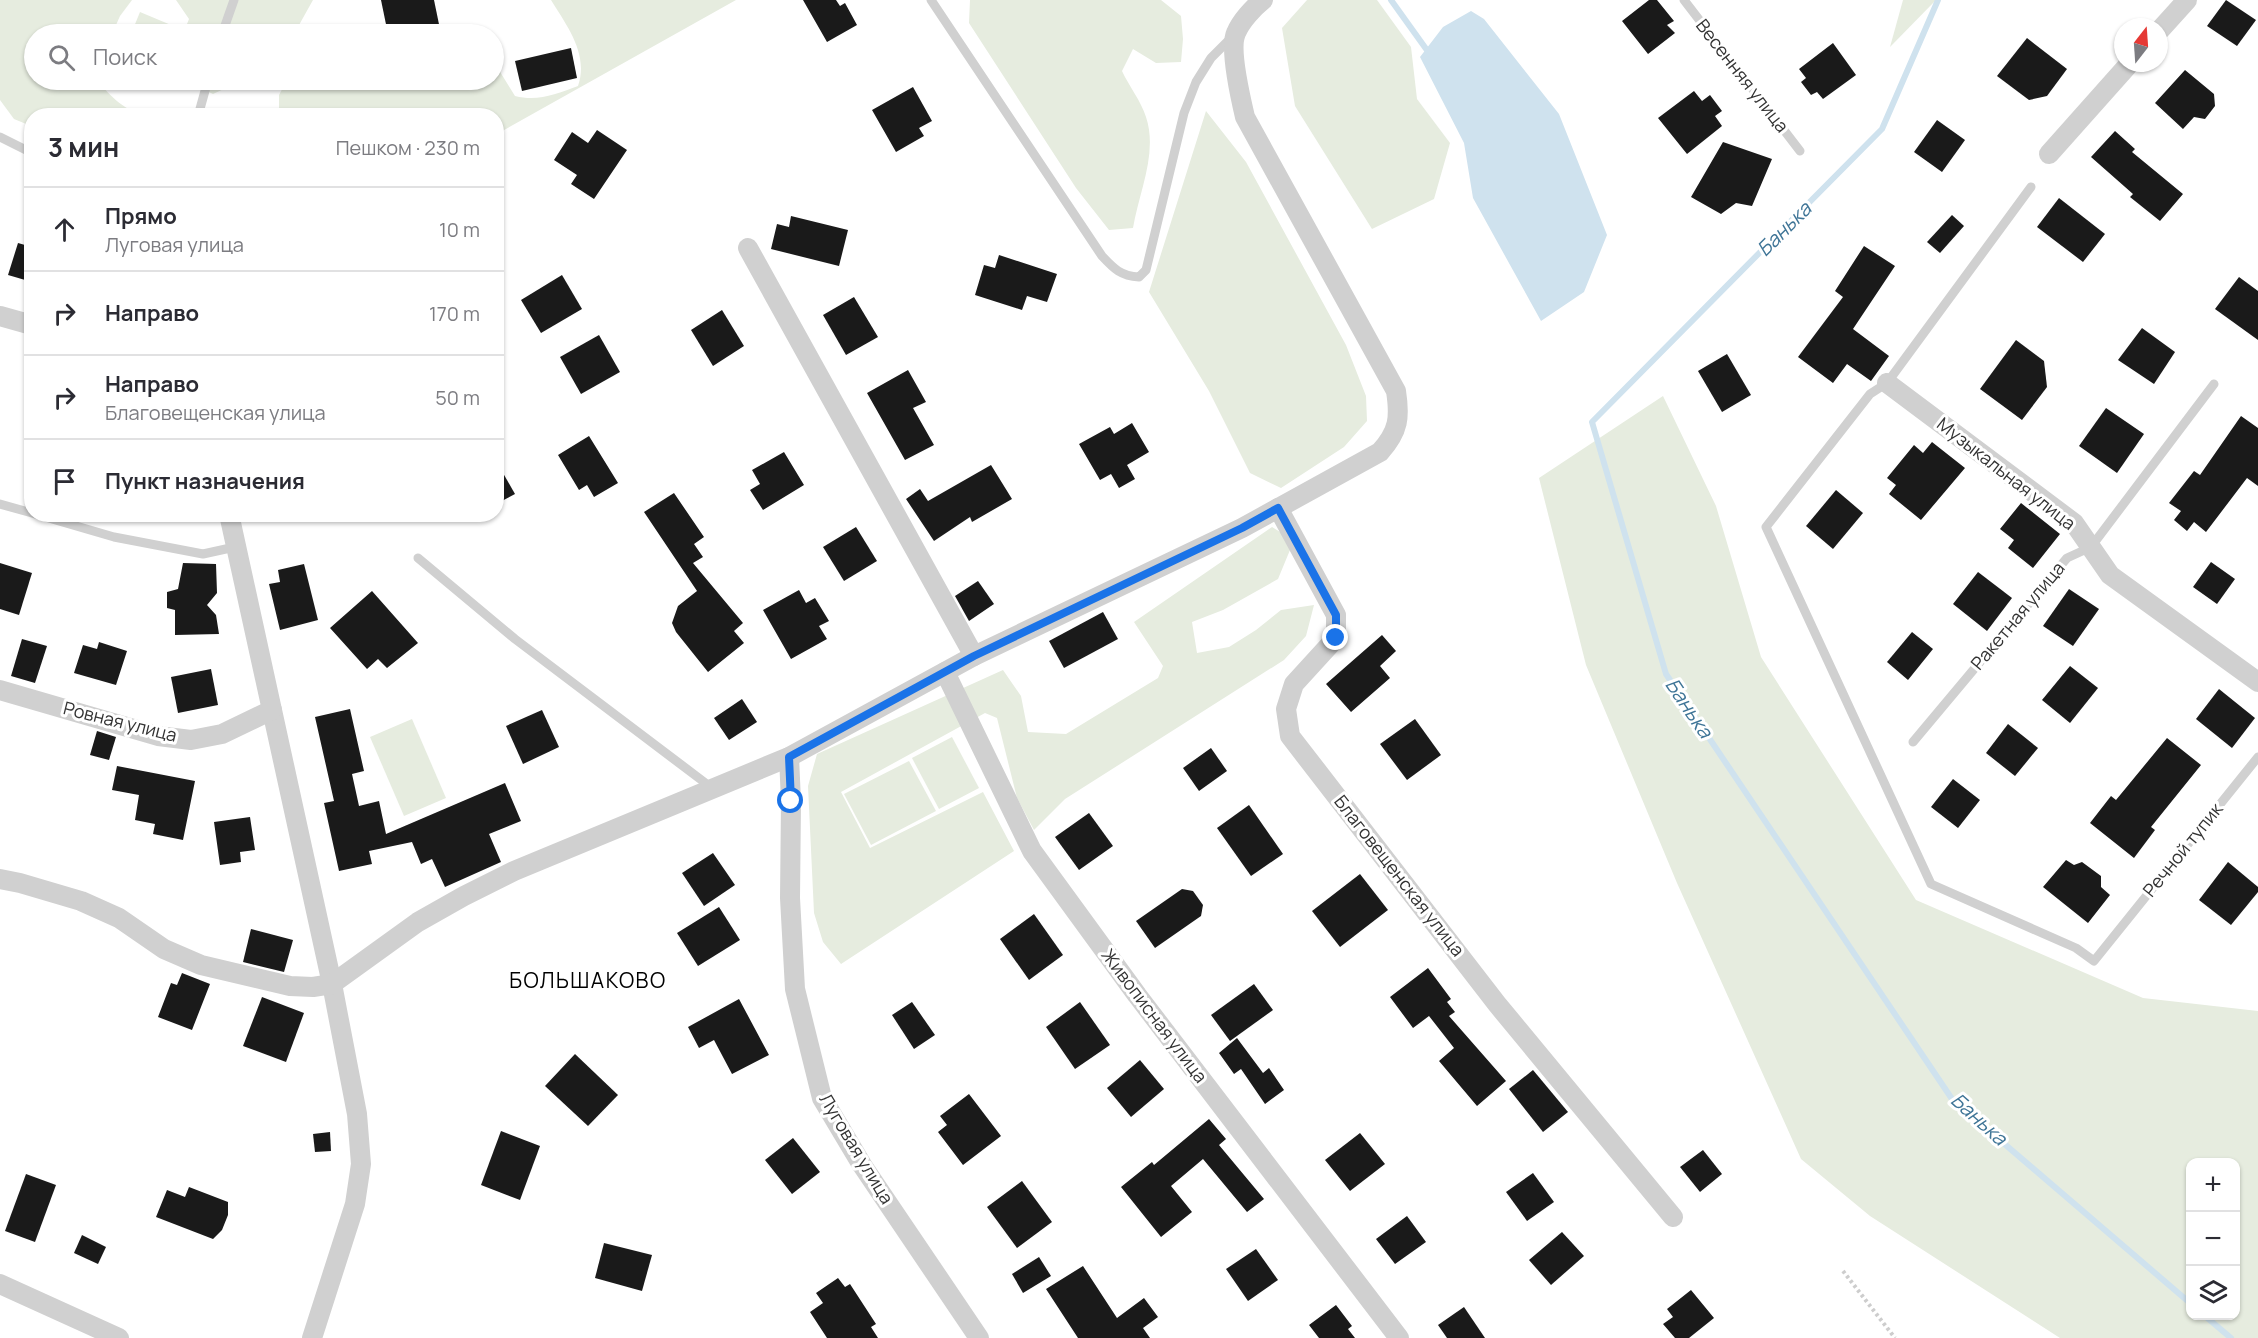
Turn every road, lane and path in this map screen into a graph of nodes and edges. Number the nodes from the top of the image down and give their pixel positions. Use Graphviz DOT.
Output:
graph roads {
  1 [pos="234,0"];
  2 [pos="931,0"];
  3 [pos="1263,0"];
  4 [pos="1684,0"];
  5 [pos="2187,0"];
  6 [pos="2168,21"];
  7 [pos="226,24"];
  8 [pos="1235,34"];
  9 [pos="2122,72"];
  10 [pos="205,90"];
  11 [pos="200,108"];
  12 [pos="0,137"];
  13 [pos="24,149"];
  14 [pos="1800,152"];
  15 [pos="2049,154"];
  16 [pos="2031,187"];
  17 [pos="748,248"];
  18 [pos="0,316"];
  19 [pos="24,323"];
  20 [pos="1887,383"];
  21 [pos="2214,384"];
  22 [pos="0,504"];
  23 [pos="1278,508"];
  24 [pos="24,511"];
  25 [pos="61,522"];
  26 [pos="231,522"];
  27 [pos="236,547"];
  28 [pos="2091,547"];
  29 [pos="418,558"];
  30 [pos="974,656"];
  31 [pos="945,672"];
  32 [pos="2258,681"];
  33 [pos="0,690"];
  34 [pos="272,710"];
  35 [pos="1913,742"];
  36 [pos="789,757"];
  37 [pos="2258,757"];
  38 [pos="712,788"];
  39 [pos="0,879"];
  40 [pos="332,984"];
  41 [pos="1673,1217"];
  42 [pos="1843,1272"];
  43 [pos="0,1284"];
  44 [pos="119,1338"];
  45 [pos="312,1338"];
  46 [pos="979,1338"];
  47 [pos="1399,1338"];
  48 [pos="1895,1338"];
  1 -- 7 [label="lane"];
  2 -- 8 [label="lane"];
  3 -- 8 [label="street"];
  4 -- 14 [label="lane, Весенняя улица"];
  5 -- 6 [label="street"];
  8 -- 23 [label="street"];
  9 -- 15 [label="street"];
  10 -- 11 [label="lane"];
  12 -- 13 [label="lane"];
  16 -- 20 [label="lane"];
  17 -- 30 [label="street"];
  18 -- 19 [label="street"];
  20 -- 28 [label="street, Музыкальная улица"];
  20 -- 37 [label="lane, Речной тупик"];
  21 -- 28 [label="lane, Ракетная улица"];
  22 -- 24 [label="lane"];
  23 -- 30 [label="street"];
  23 -- 41 [label="street, Благовещенская улица"];
  25 -- 27 [label="lane"];
  26 -- 27 [label="street"];
  27 -- 34 [label="street"];
  28 -- 32 [label="street, Музыкальная улица"];
  28 -- 35 [label="lane, Ракетная улица"];
  29 -- 38 [label="lane"];
  30 -- 31 [label="street"];
  31 -- 36 [label="street"];
  31 -- 47 [label="street, Живописная улица"];
  33 -- 34 [label="street, Ровная улица"];
  34 -- 40 [label="street"];
  36 -- 38 [label="street"];
  36 -- 46 [label="street, Луговая улица"];
  38 -- 40 [label="street"];
  39 -- 40 [label="street"];
  40 -- 45 [label="street"];
  42 -- 48 [label="path"];
  43 -- 44 [label="street"];
}
